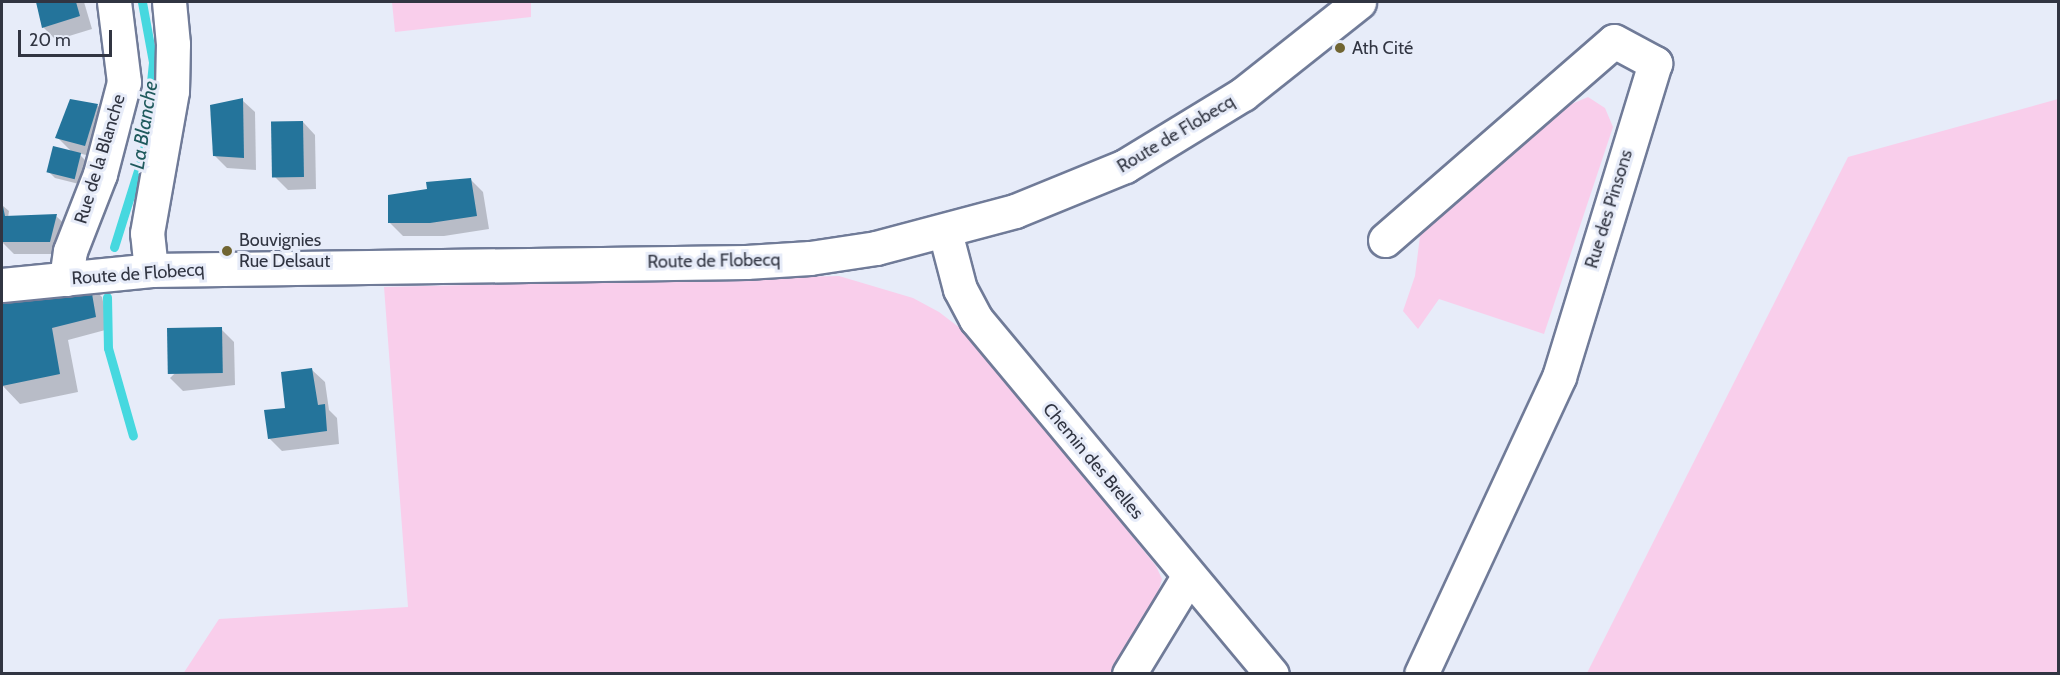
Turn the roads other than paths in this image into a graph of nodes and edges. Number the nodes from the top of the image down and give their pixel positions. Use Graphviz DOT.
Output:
graph roads {
  1 [pos="114,2"];
  2 [pos="169,2"];
  3 [pos="1359,2"];
  4 [pos="945,232"];
  5 [pos="1385,240"];
  6 [pos="106,274"];
  7 [pos="2,285"];
  8 [pos="1188,577"];
  9 [pos="1129,674"];
  10 [pos="1272,674"];
  11 [pos="1421,674"];
  1 -- 6 [label="street, Rue de la Blanche"];
  2 -- 6 [label="street"];
  3 -- 4 [label="street, Route de Flobecq"];
  4 -- 6 [label="street, Route de Flobecq"];
  4 -- 8 [label="street, Chemin des Brelles"];
  5 -- 11 [label="street, Rue des Pinsons"];
  6 -- 7 [label="street, Route de Flobecq"];
  8 -- 9 [label="street"];
  8 -- 10 [label="street, Chemin des Brelles"];
}
